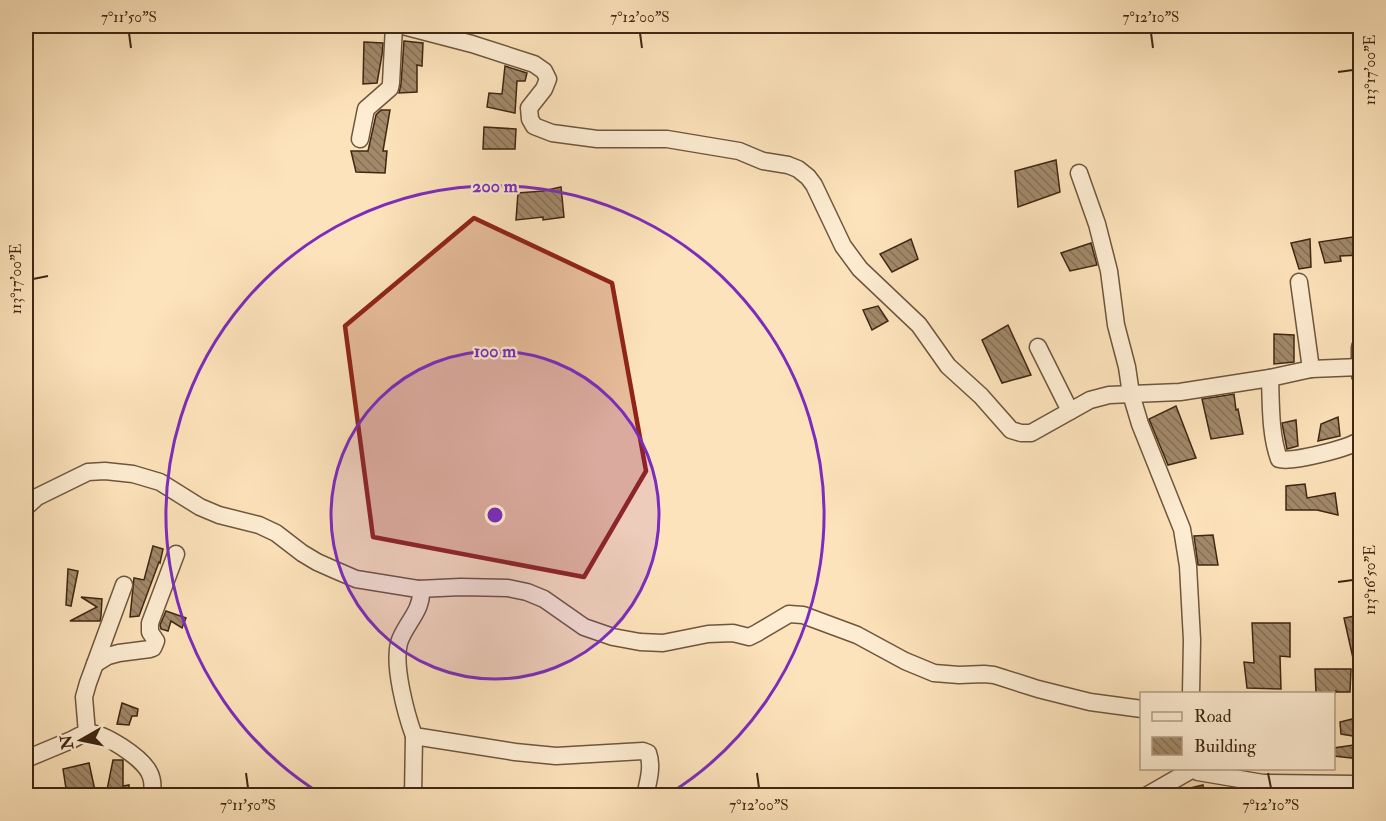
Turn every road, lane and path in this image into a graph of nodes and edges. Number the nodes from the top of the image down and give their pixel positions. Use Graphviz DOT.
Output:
graph roads {
  1 [pos="394,26"];
  2 [pos="404,26"];
  3 [pos="360,139"];
  4 [pos="1079,173"];
  5 [pos="1299,282"];
  6 [pos="1038,347"];
  7 [pos="1360,347"];
  8 [pos="1360,367"];
  9 [pos="1311,369"];
  10 [pos="1360,375"];
  11 [pos="1270,378"];
  12 [pos="1131,394"];
  13 [pos="1070,411"];
  14 [pos="1360,440"];
  15 [pos="26,507"];
  16 [pos="176,554"];
  17 [pos="124,585"];
  18 [pos="418,589"];
  19 [pos="95,664"];
  20 [pos="1191,692"];
  21 [pos="1140,709"];
  22 [pos="87,733"];
  23 [pos="414,736"];
  24 [pos="26,759"];
  25 [pos="1190,770"];
  26 [pos="1194,770"];
  27 [pos="1360,792"];
  28 [pos="152,795"];
  29 [pos="413,795"];
  30 [pos="645,795"];
  31 [pos="1146,795"];
  1 -- 3 [label="street"];
  2 -- 13 [label="street"];
  4 -- 12 [label="street"];
  5 -- 9 [label="street"];
  6 -- 13 [label="street"];
  7 -- 8 [label="street"];
  8 -- 9 [label="street"];
  8 -- 10 [label="street"];
  9 -- 11 [label="street"];
  11 -- 12 [label="street"];
  11 -- 14 [label="street"];
  12 -- 13 [label="street"];
  12 -- 20 [label="street"];
  15 -- 18 [label="street"];
  16 -- 19 [label="street"];
  17 -- 19 [label="street"];
  18 -- 21 [label="street"];
  18 -- 23 [label="street"];
  19 -- 22 [label="street"];
  22 -- 24 [label="street"];
  22 -- 28 [label="street"];
  23 -- 29 [label="street"];
  23 -- 30 [label="street"];
  25 -- 31 [label="street"];
  26 -- 27 [label="street"];
}
